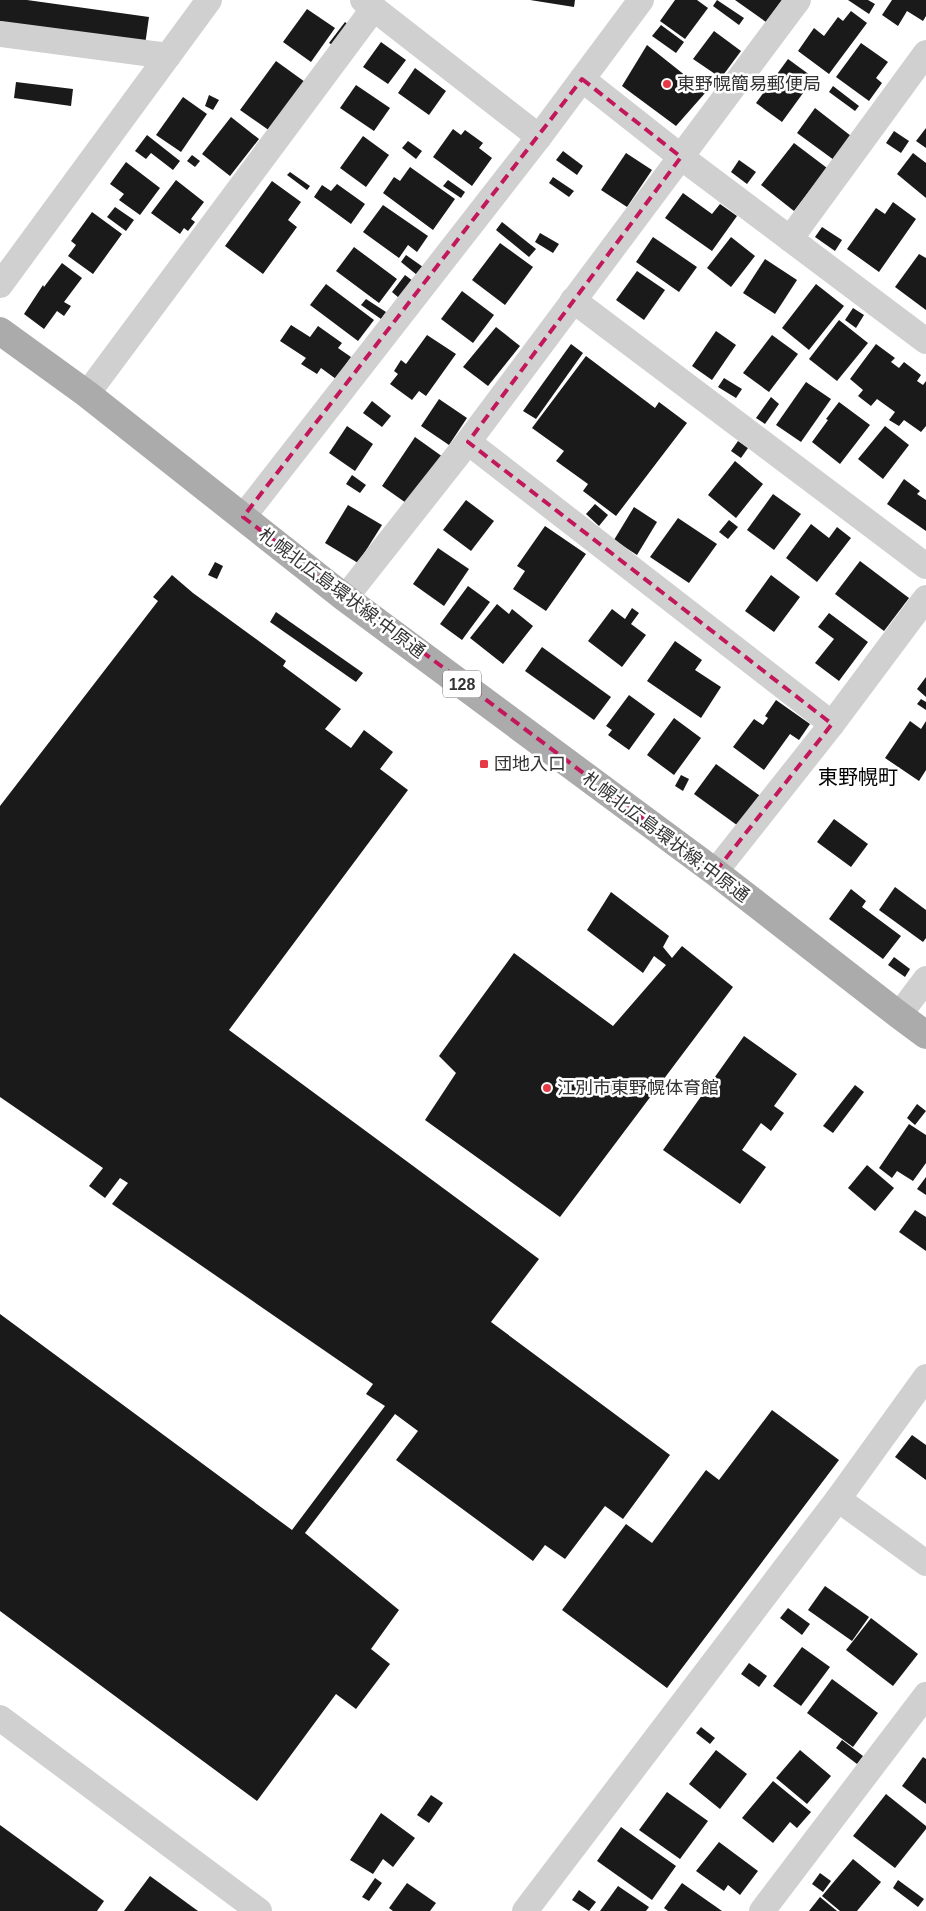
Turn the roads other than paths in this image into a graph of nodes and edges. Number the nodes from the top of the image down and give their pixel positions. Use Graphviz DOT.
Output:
graph roads {
  1 [pos="209,0"];
  2 [pos="641,0"];
  3 [pos="798,0"];
  4 [pos="369,4"];
  5 [pos="0,34"];
  6 [pos="926,53"];
  7 [pos="168,56"];
  8 [pos="582,79"];
  9 [pos="539,137"];
  10 [pos="681,157"];
  11 [pos="790,239"];
  12 [pos="0,285"];
  13 [pos="573,300"];
  14 [pos="0,331"];
  15 [pos="926,341"];
  16 [pos="87,394"];
  17 [pos="468,442"];
  18 [pos="243,517"];
  19 [pos="926,566"];
  20 [pos="345,598"];
  21 [pos="926,598"];
  22 [pos="832,724"];
  23 [pos="715,872"];
  24 [pos="926,979"];
  25 [pos="899,1015"];
  26 [pos="926,1034"];
  27 [pos="926,1377"];
  28 [pos="838,1499"];
  29 [pos="926,1564"];
  30 [pos="926,1695"];
  31 [pos="0,1718"];
  32 [pos="259,1911"];
  33 [pos="525,1911"];
  34 [pos="762,1911"];
  1 -- 7 [label="street"];
  2 -- 8 [label="street"];
  3 -- 10 [label="street"];
  4 -- 9 [label="street"];
  4 -- 16 [label="street"];
  5 -- 7 [label="street"];
  6 -- 11 [label="street"];
  7 -- 12 [label="street"];
  8 -- 9 [label="street"];
  8 -- 10 [label="street"];
  9 -- 18 [label="street"];
  10 -- 11 [label="street"];
  10 -- 13 [label="street"];
  11 -- 15 [label="street"];
  13 -- 17 [label="street"];
  13 -- 19 [label="street"];
  14 -- 16 [label="main road, 札幌北広島環状線;中原通 / 128"];
  16 -- 18 [label="main road, 札幌北広島環状線;中原通 / 128"];
  17 -- 20 [label="street"];
  17 -- 22 [label="street"];
  18 -- 20 [label="main road, 札幌北広島環状線;中原通 / 128"];
  20 -- 23 [label="main road, 札幌北広島環状線;中原通 / 128"];
  21 -- 22 [label="street"];
  22 -- 23 [label="street"];
  23 -- 25 [label="main road, 札幌北広島環状線;中原通 / 128"];
  24 -- 25 [label="street"];
  25 -- 26 [label="main road, 札幌北広島環状線;中原通 / 128"];
  27 -- 28 [label="street"];
  28 -- 29 [label="street"];
  28 -- 33 [label="street"];
  30 -- 34 [label="street"];
  31 -- 32 [label="street"];
}
